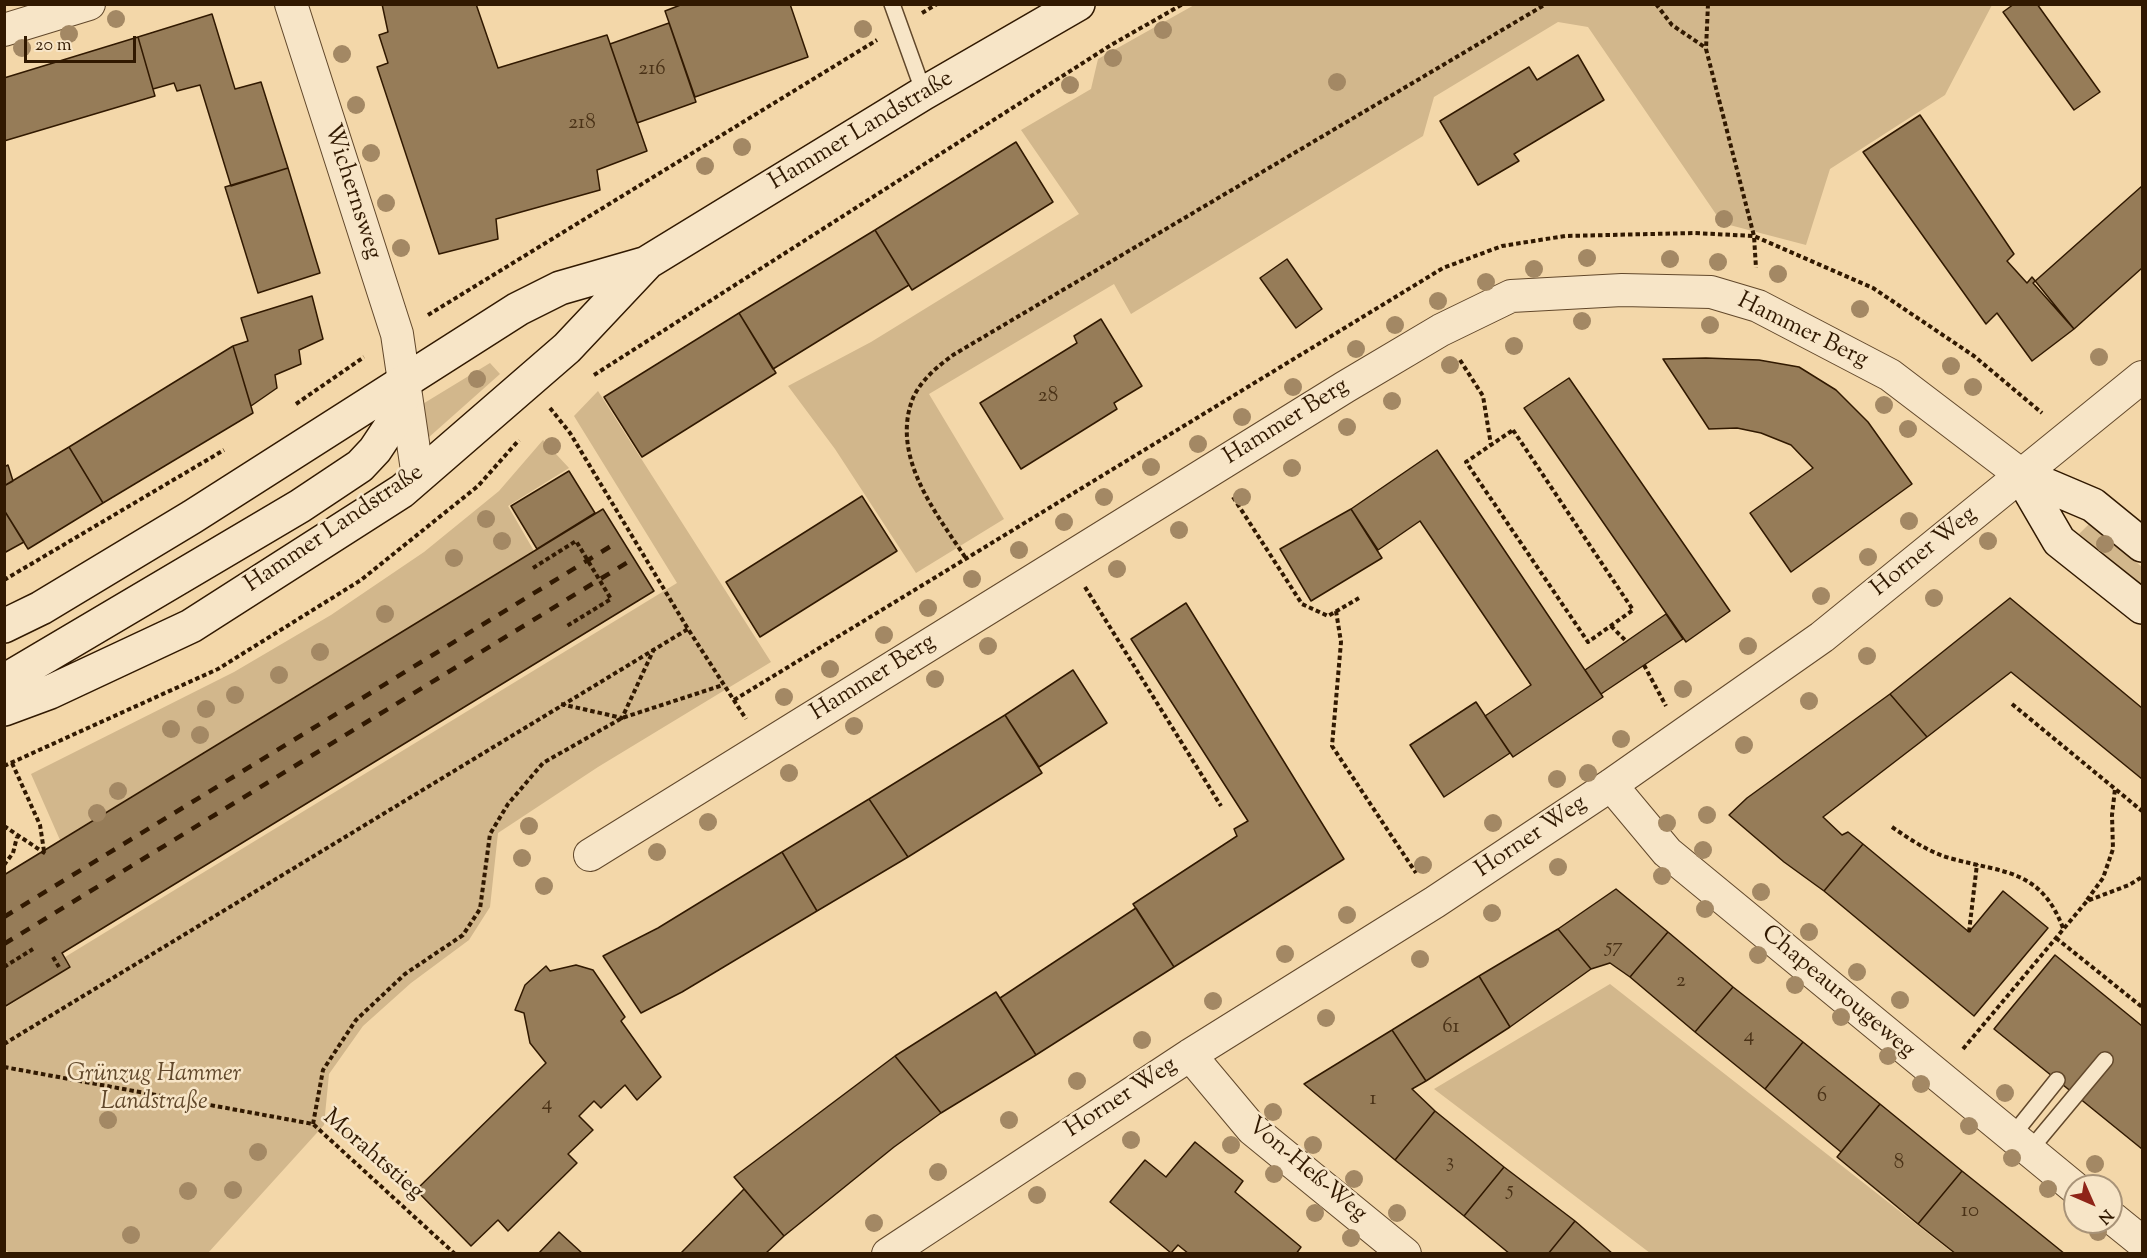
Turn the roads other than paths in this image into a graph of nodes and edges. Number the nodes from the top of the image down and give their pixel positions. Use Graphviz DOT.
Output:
graph roads {
  1 [pos="89,4"];
  2 [pos="291,4"];
  3 [pos="892,4"];
  4 [pos="1078,4"];
  5 [pos="4,30"];
  6 [pos="924,93"];
  7 [pos="648,262"];
  8 [pos="2142,376"];
  9 [pos="406,381"];
  10 [pos="2020,474"];
  11 [pos="418,477"];
  12 [pos="2142,546"];
  13 [pos="2142,607"];
  14 [pos="4,626"];
  15 [pos="4,681"];
  16 [pos="4,709"];
  17 [pos="1611,785"];
  18 [pos="590,855"];
  19 [pos="1190,1055"];
  20 [pos="2105,1059"];
  21 [pos="2057,1080"];
  22 [pos="2021,1143"];
  23 [pos="2063,1178"];
  24 [pos="2123,1227"];
  25 [pos="2142,1242"];
  26 [pos="888,1254"];
  27 [pos="1405,1254"];
  1 -- 5 [label="street"];
  2 -- 9 [label="street, Wichernsweg"];
  3 -- 6 [label="lane"];
  4 -- 6 [label="main road, Hammer Landstraße"];
  6 -- 7 [label="main road, Hammer Landstraße"];
  7 -- 9 [label="main road, Hammer Landstraße"];
  7 -- 11 [label="main road, Hammer Landstraße"];
  8 -- 10 [label="street, Horner Weg"];
  9 -- 11 [label="street, Wichernsweg"];
  9 -- 14 [label="main road, Hammer Landstraße"];
  9 -- 15 [label="main road"];
  10 -- 12 [label="main road"];
  10 -- 13 [label="main road"];
  10 -- 17 [label="street, Horner Weg"];
  10 -- 18 [label="street, Hammer Berg"];
  11 -- 16 [label="main road, Hammer Landstraße"];
  17 -- 19 [label="street, Horner Weg"];
  17 -- 22 [label="street, Chapeaurougeweg"];
  19 -- 26 [label="street, Horner Weg"];
  19 -- 27 [label="street, Von-Heß-Weg"];
  20 -- 22 [label="lane"];
  21 -- 22 [label="lane"];
  22 -- 23 [label="street, Chapeaurougeweg"];
  24 -- 25 [label="street"];
}
